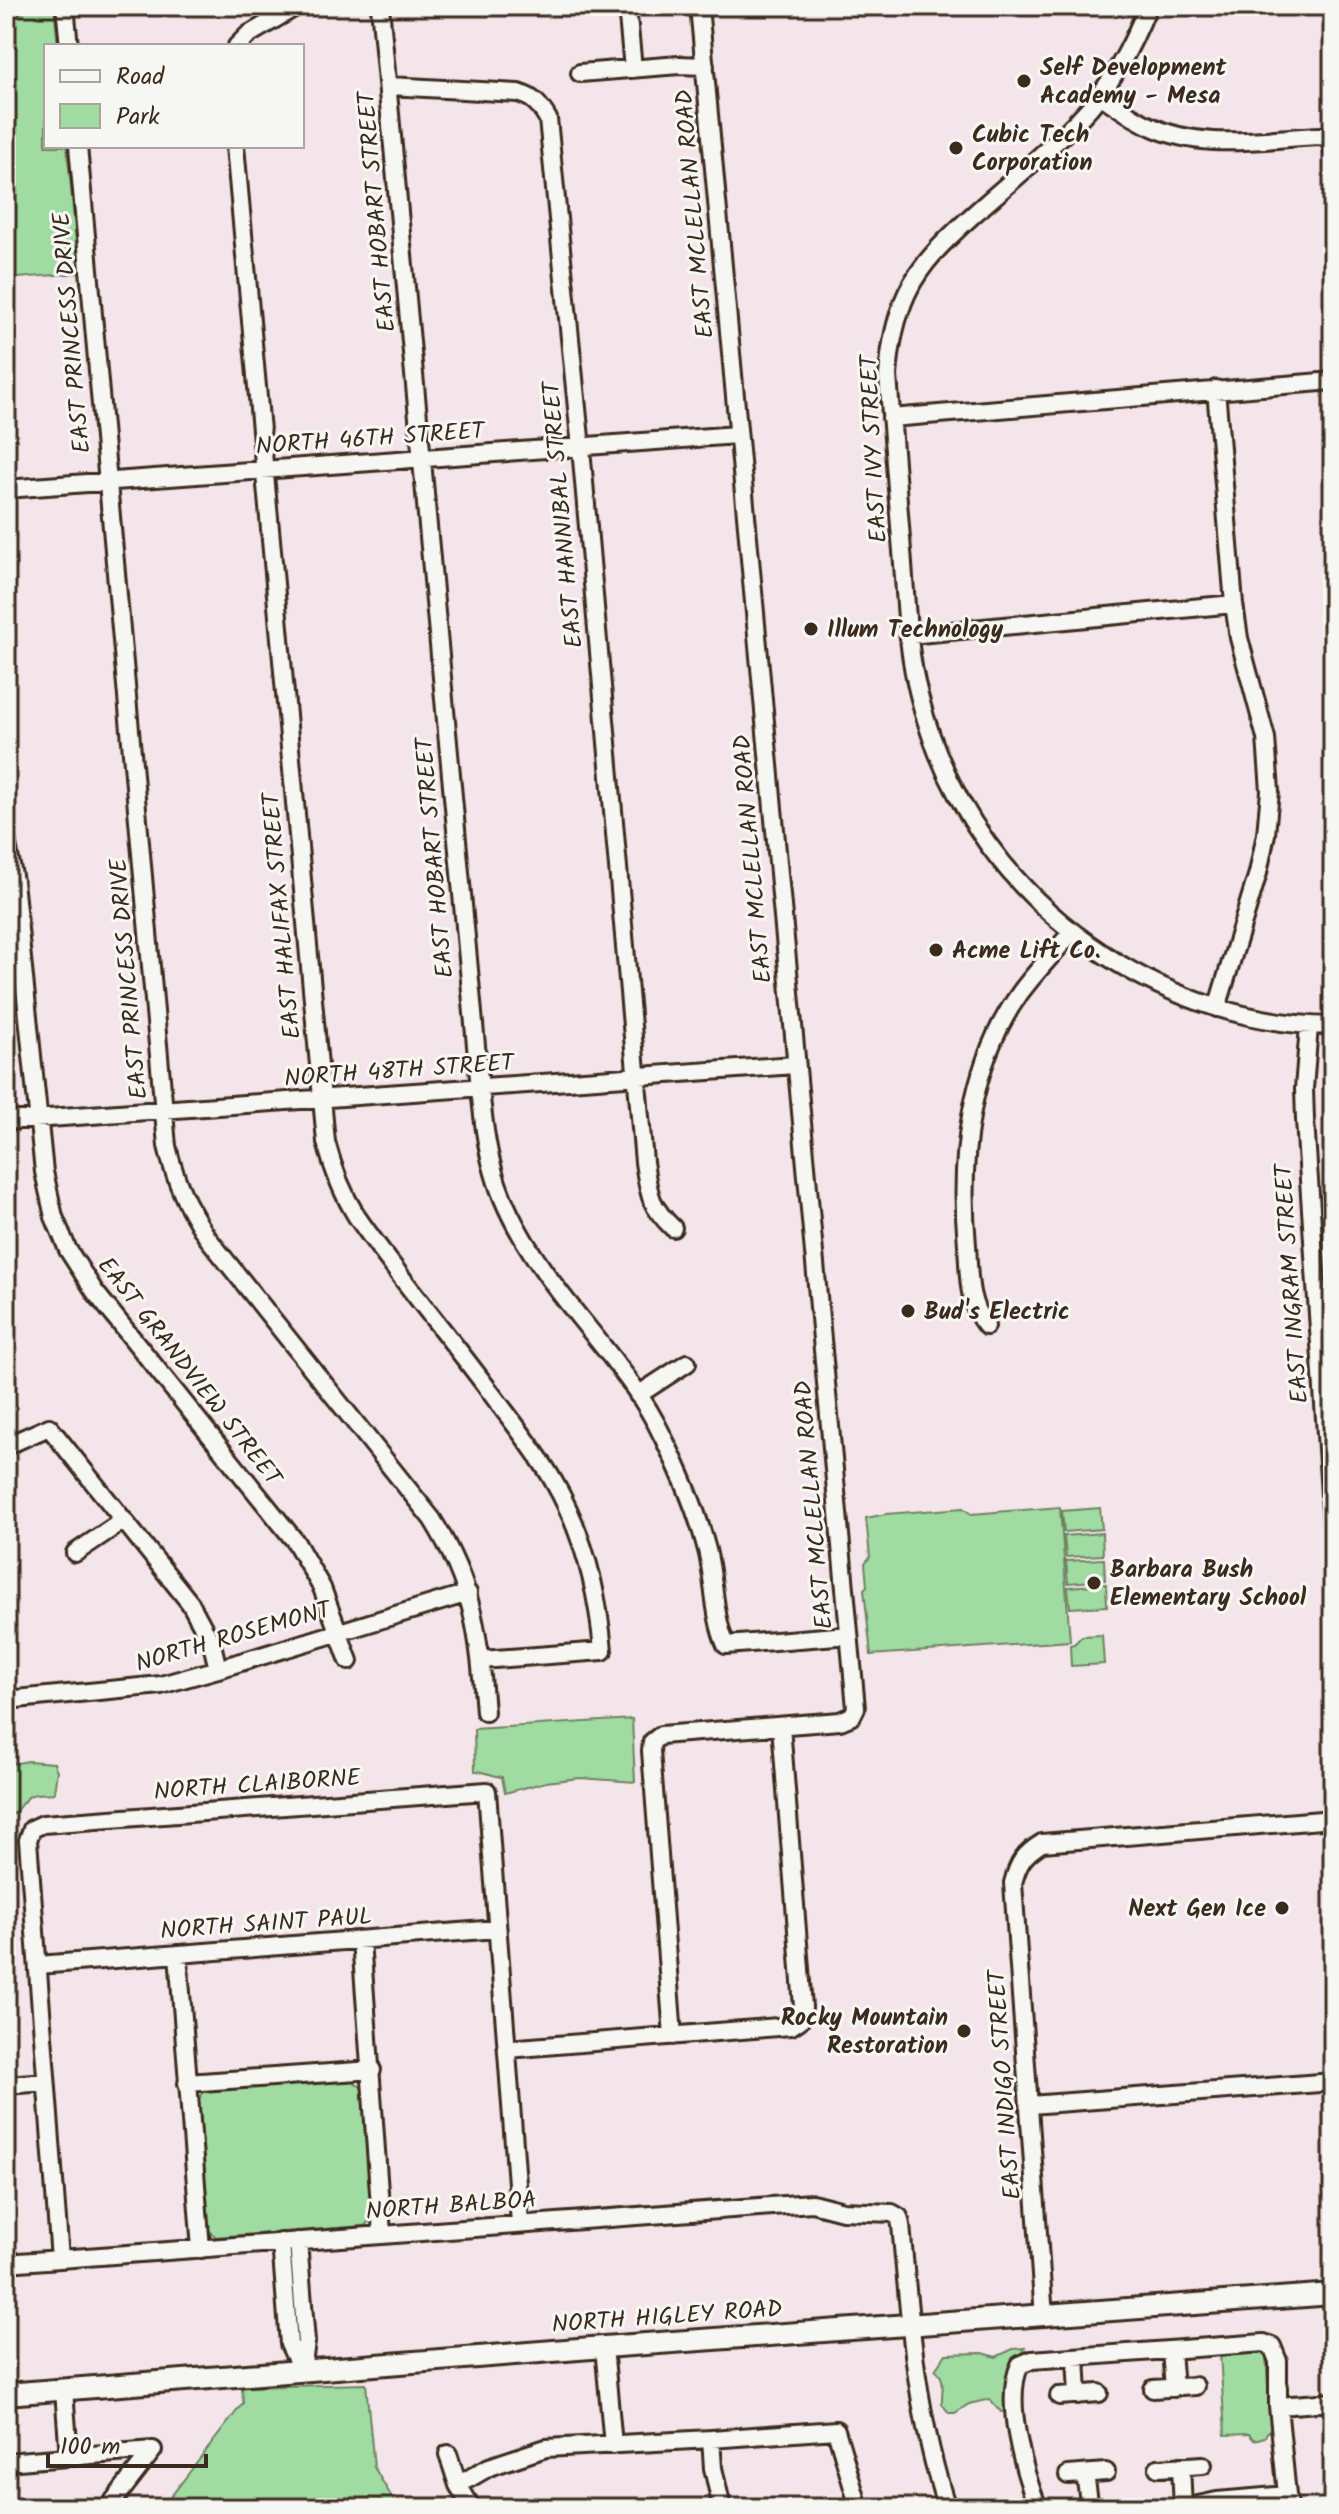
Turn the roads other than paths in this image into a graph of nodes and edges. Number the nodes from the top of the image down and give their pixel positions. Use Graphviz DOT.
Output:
graph roads {
  1 [pos="65,6"];
  2 [pos="297,6"];
  3 [pos="380,6"];
  4 [pos="627,6"];
  5 [pos="699,6"];
  6 [pos="1148,6"];
  7 [pos="69,44"];
  8 [pos="239,44"];
  9 [pos="705,66"];
  10 [pos="633,69"];
  11 [pos="580,73"];
  12 [pos="389,86"];
  13 [pos="1100,95"];
  14 [pos="1331,145"];
  15 [pos="78,148"];
  16 [pos="235,148"];
  17 [pos="1333,381"];
  18 [pos="1216,389"];
  19 [pos="891,418"];
  20 [pos="737,435"];
  21 [pos="581,448"];
  22 [pos="422,458"];
  23 [pos="263,469"];
  24 [pos="106,481"];
  25 [pos="6,489"];
  26 [pos="1234,604"];
  27 [pos="909,635"];
  28 [pos="6,839"];
  29 [pos="1072,932"];
  30 [pos="1217,1008"];
  31 [pos="1309,1026"];
  32 [pos="1333,1026"];
  33 [pos="795,1065"];
  34 [pos="637,1077"];
  35 [pos="480,1089"];
  36 [pos="322,1100"];
  37 [pos="164,1111"];
  38 [pos="37,1119"];
  39 [pos="6,1121"];
  40 [pos="673,1228"];
  41 [pos="986,1326"];
  42 [pos="687,1363"];
  43 [pos="638,1395"];
  44 [pos="6,1446"];
  45 [pos="124,1520"];
  46 [pos="1333,1539"];
  47 [pos="75,1553"];
  48 [pos="468,1593"];
  49 [pos="339,1631"];
  50 [pos="849,1635"];
  51 [pos="481,1660"];
  52 [pos="349,1661"];
  53 [pos="218,1669"];
  54 [pos="6,1700"];
  55 [pos="485,1712"];
  56 [pos="781,1726"];
  57 [pos="1333,1819"];
  58 [pos="497,1929"];
  59 [pos="361,1940"];
  60 [pos="178,1954"];
  61 [pos="38,1965"];
  62 [pos="673,2036"];
  63 [pos="507,2049"];
  64 [pos="372,2070"];
  65 [pos="46,2082"];
  66 [pos="1333,2082"];
  67 [pos="187,2083"];
  68 [pos="6,2085"];
  69 [pos="1030,2105"];
  70 [pos="520,2223"];
  71 [pos="382,2234"];
  72 [pos="290,2242"];
  73 [pos="201,2249"];
  74 [pos="60,2259"];
  75 [pos="6,2263"];
  76 [pos="1333,2294"];
  77 [pos="1044,2317"];
  78 [pos="910,2325"];
  79 [pos="604,2347"];
  80 [pos="1171,2351"];
  81 [pos="1076,2357"];
  82 [pos="302,2371"];
  83 [pos="1195,2386"];
  84 [pos="1174,2388"];
  85 [pos="1153,2389"];
  86 [pos="64,2390"];
  87 [pos="1099,2393"];
  88 [pos="6,2394"];
  89 [pos="1078,2395"];
  90 [pos="1059,2396"];
  91 [pos="1333,2402"];
  92 [pos="1278,2406"];
  93 [pos="711,2439"];
  94 [pos="613,2445"];
  95 [pos="448,2454"];
  96 [pos="69,2457"];
  97 [pos="6,2462"];
  98 [pos="1203,2465"];
  99 [pos="1181,2466"];
  100 [pos="1158,2468"];
  101 [pos="1106,2472"];
  102 [pos="458,2485"];
  103 [pos="1288,2502"];
  104 [pos="108,2508"];
  105 [pos="472,2508"];
  106 [pos="722,2508"];
  107 [pos="859,2508"];
  108 [pos="947,2508"];
  109 [pos="1038,2508"];
  110 [pos="1090,2508"];
  111 [pos="1183,2508"];
  1 -- 7 [label="street"];
  2 -- 8 [label="street"];
  3 -- 12 [label="street, EAST HOBART STREET"];
  4 -- 10 [label="street"];
  5 -- 9 [label="street, EAST MCLELLAN ROAD"];
  6 -- 13 [label="street, EAST IVY STREET"];
  9 -- 10 [label="street"];
  9 -- 20 [label="street, EAST MCLELLAN ROAD"];
  10 -- 11 [label="street"];
  12 -- 21 [label="street, EAST HANNIBAL STREET"];
  12 -- 22 [label="street, EAST HOBART STREET"];
  13 -- 14 [label="street"];
  13 -- 19 [label="street, EAST IVY STREET"];
  15 -- 24 [label="street, EAST PRINCESS DRIVE"];
  16 -- 23 [label="street, EAST HALIFAX STREET"];
  17 -- 18 [label="street"];
  18 -- 19 [label="street"];
  18 -- 26 [label="street"];
  19 -- 27 [label="street, EAST IVY STREET"];
  20 -- 21 [label="street, NORTH 46TH STREET"];
  20 -- 33 [label="street, EAST MCLELLAN ROAD"];
  21 -- 22 [label="street, NORTH 46TH STREET"];
  21 -- 34 [label="street, EAST HANNIBAL STREET"];
  22 -- 23 [label="street, NORTH 46TH STREET"];
  22 -- 35 [label="street, EAST HOBART STREET"];
  23 -- 24 [label="street, NORTH 46TH STREET"];
  23 -- 36 [label="street, EAST HALIFAX STREET"];
  24 -- 25 [label="street, NORTH 46TH STREET"];
  24 -- 37 [label="street, EAST PRINCESS DRIVE"];
  26 -- 27 [label="street"];
  26 -- 30 [label="street"];
  27 -- 29 [label="street, EAST IVY STREET"];
  28 -- 38 [label="street, EAST GRANDVIEW STREET"];
  29 -- 30 [label="street"];
  29 -- 41 [label="street"];
  30 -- 31 [label="street"];
  31 -- 32 [label="street"];
  31 -- 46 [label="street, EAST INGRAM STREET"];
  33 -- 34 [label="street, NORTH 48TH STREET"];
  33 -- 50 [label="street, EAST MCLELLAN ROAD"];
  34 -- 35 [label="street, NORTH 48TH STREET"];
  34 -- 40 [label="street, EAST HANNIBAL STREET"];
  35 -- 36 [label="street, NORTH 48TH STREET"];
  35 -- 43 [label="street, EAST HOBART STREET"];
  36 -- 37 [label="street, NORTH 48TH STREET"];
  36 -- 51 [label="street, EAST HALIFAX STREET"];
  37 -- 38 [label="street, NORTH 48TH STREET"];
  37 -- 48 [label="street, EAST PRINCESS DRIVE"];
  38 -- 39 [label="street, NORTH 48TH STREET"];
  38 -- 49 [label="street, EAST GRANDVIEW STREET"];
  42 -- 43 [label="street"];
  43 -- 50 [label="street, EAST HOBART STREET"];
  44 -- 45 [label="street"];
  45 -- 47 [label="street"];
  45 -- 53 [label="street"];
  48 -- 49 [label="street, NORTH ROSEMONT"];
  48 -- 51 [label="street, EAST PRINCESS DRIVE"];
  49 -- 52 [label="street, EAST GRANDVIEW STREET"];
  49 -- 53 [label="street, NORTH ROSEMONT"];
  50 -- 56 [label="street, EAST MCLELLAN ROAD"];
  51 -- 55 [label="street, EAST PRINCESS DRIVE"];
  53 -- 54 [label="street, NORTH ROSEMONT"];
  56 -- 62 [label="street"];
  56 -- 62 [label="street"];
  57 -- 69 [label="street, EAST INDIGO STREET"];
  58 -- 59 [label="street, NORTH SAINT PAUL"];
  58 -- 61 [label="street, NORTH CLAIBORNE"];
  58 -- 63 [label="street"];
  59 -- 60 [label="street, NORTH SAINT PAUL"];
  59 -- 64 [label="street"];
  60 -- 61 [label="street, NORTH SAINT PAUL"];
  60 -- 67 [label="street"];
  61 -- 65 [label="street"];
  62 -- 63 [label="street"];
  63 -- 70 [label="street"];
  64 -- 67 [label="street"];
  64 -- 71 [label="street"];
  65 -- 68 [label="street"];
  65 -- 74 [label="street"];
  66 -- 69 [label="street"];
  67 -- 73 [label="street"];
  69 -- 77 [label="street, EAST INDIGO STREET"];
  70 -- 71 [label="street, NORTH BALBOA"];
  70 -- 78 [label="street, NORTH BALBOA"];
  71 -- 72 [label="street, NORTH BALBOA"];
  72 -- 73 [label="street, NORTH BALBOA"];
  72 -- 82 [label="street"];
  73 -- 74 [label="street, NORTH BALBOA"];
  74 -- 75 [label="street, NORTH BALBOA"];
  76 -- 77 [label="main road, NORTH HIGLEY ROAD"];
  77 -- 78 [label="main road, NORTH HIGLEY ROAD"];
  78 -- 79 [label="main road, NORTH HIGLEY ROAD"];
  78 -- 108 [label="street"];
  79 -- 82 [label="main road, NORTH HIGLEY ROAD"];
  79 -- 94 [label="street"];
  80 -- 81 [label="street"];
  80 -- 84 [label="street"];
  80 -- 92 [label="street"];
  81 -- 89 [label="street"];
  81 -- 109 [label="street"];
  82 -- 86 [label="main road, NORTH HIGLEY ROAD"];
  83 -- 84 [label="street"];
  84 -- 85 [label="street"];
  86 -- 88 [label="main road, NORTH HIGLEY ROAD"];
  86 -- 96 [label="street"];
  87 -- 89 [label="street"];
  89 -- 90 [label="street"];
  91 -- 92 [label="street"];
  92 -- 103 [label="street"];
  93 -- 94 [label="street"];
  93 -- 106 [label="street"];
  93 -- 107 [label="street"];
  94 -- 102 [label="street"];
  95 -- 102 [label="street"];
  96 -- 97 [label="street"];
  96 -- 104 [label="street"];
  98 -- 99 [label="street"];
  99 -- 100 [label="street"];
  99 -- 111 [label="street"];
  101 -- 110 [label="street"];
  102 -- 105 [label="street"];
  103 -- 111 [label="street"];
}
